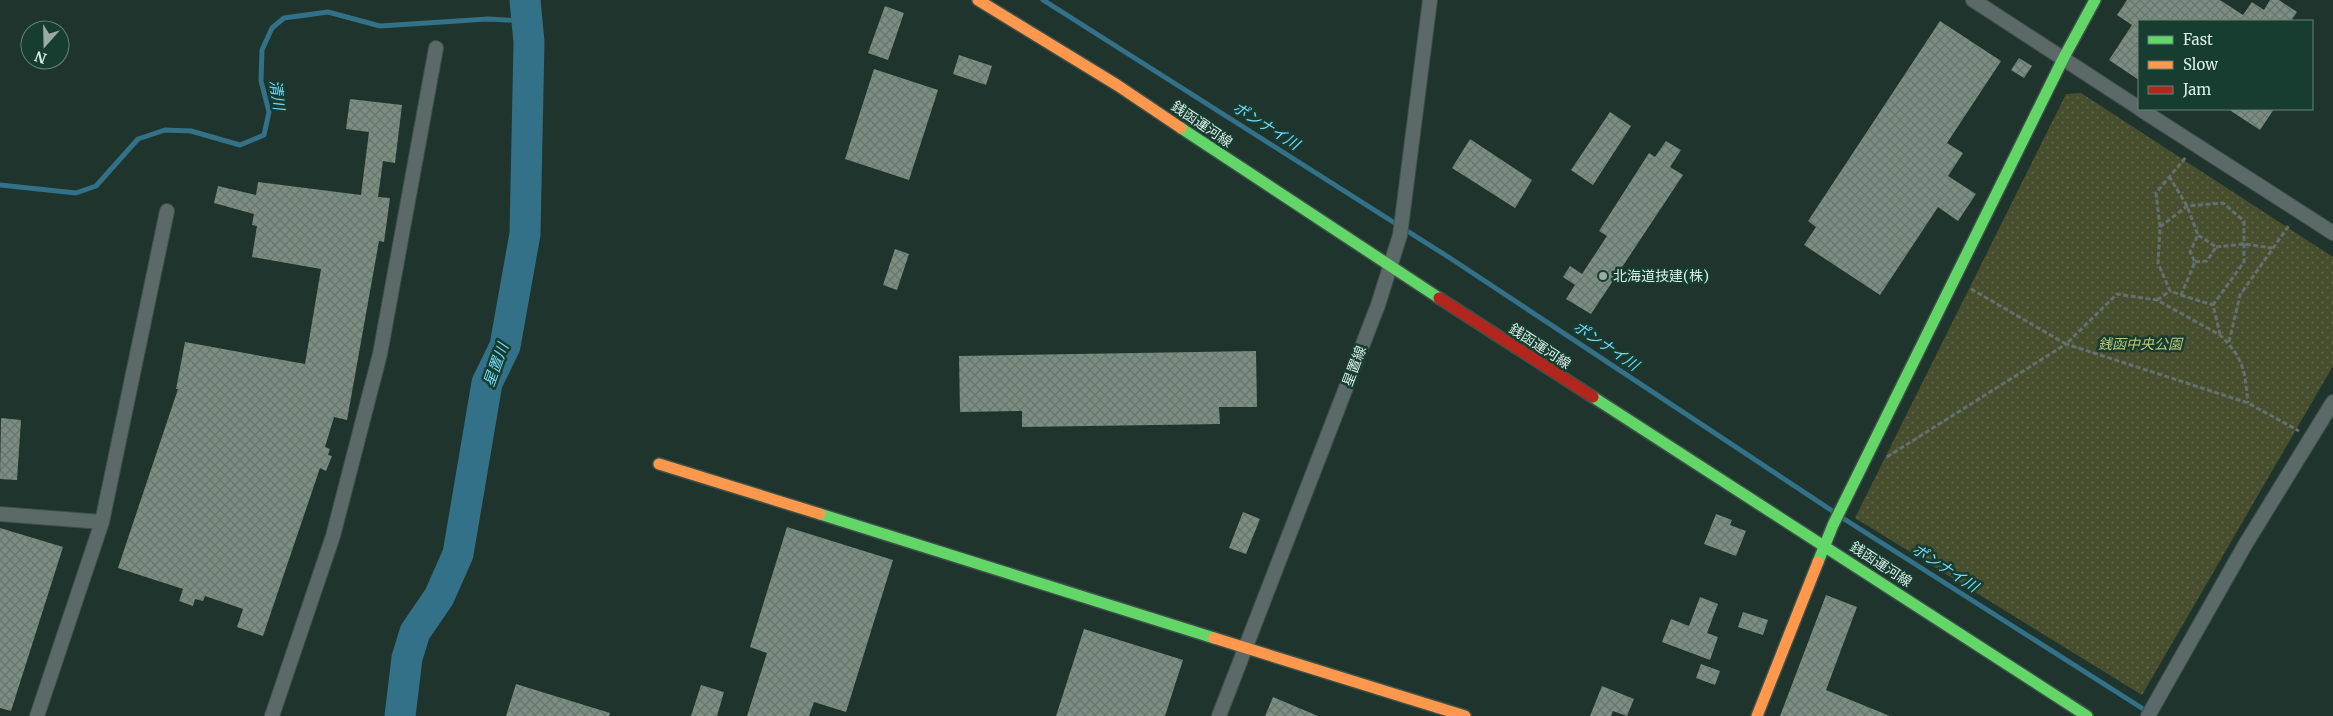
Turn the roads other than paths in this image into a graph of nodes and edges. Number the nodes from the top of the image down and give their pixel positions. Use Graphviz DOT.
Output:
graph roads {
  1 [pos="978,0"];
  2 [pos="1430,0"];
  3 [pos="1973,0"];
  4 [pos="2095,0"];
  5 [pos="436,48"];
  6 [pos="2063,59"];
  7 [pos="2138,107"];
  8 [pos="2143,110"];
  9 [pos="167,211"];
  10 [pos="2333,234"];
  11 [pos="1389,266"];
  12 [pos="2333,402"];
  13 [pos="659,464"];
  14 [pos="0,514"];
  15 [pos="102,522"];
  16 [pos="1824,545"];
  17 [pos="1245,648"];
  18 [pos="37,716"];
  19 [pos="272,716"];
  20 [pos="1219,716"];
  21 [pos="1466,716"];
  22 [pos="1757,716"];
  23 [pos="2087,716"];
  24 [pos="2148,716"];
  1 -- 11 [label="street, 銭函運河線"];
  2 -- 11 [label="street, 星置線"];
  3 -- 6 [label="street"];
  4 -- 6 [label="street"];
  5 -- 19 [label="street"];
  6 -- 7 [label="street"];
  6 -- 16 [label="street"];
  8 -- 10 [label="street"];
  9 -- 15 [label="street"];
  11 -- 16 [label="street, 銭函運河線"];
  11 -- 17 [label="street, 星置線"];
  12 -- 24 [label="street"];
  13 -- 17 [label="street"];
  14 -- 15 [label="street"];
  15 -- 18 [label="street"];
  16 -- 22 [label="street"];
  16 -- 23 [label="street, 銭函運河線"];
  17 -- 20 [label="street, 星置線"];
  17 -- 21 [label="street"];
}
